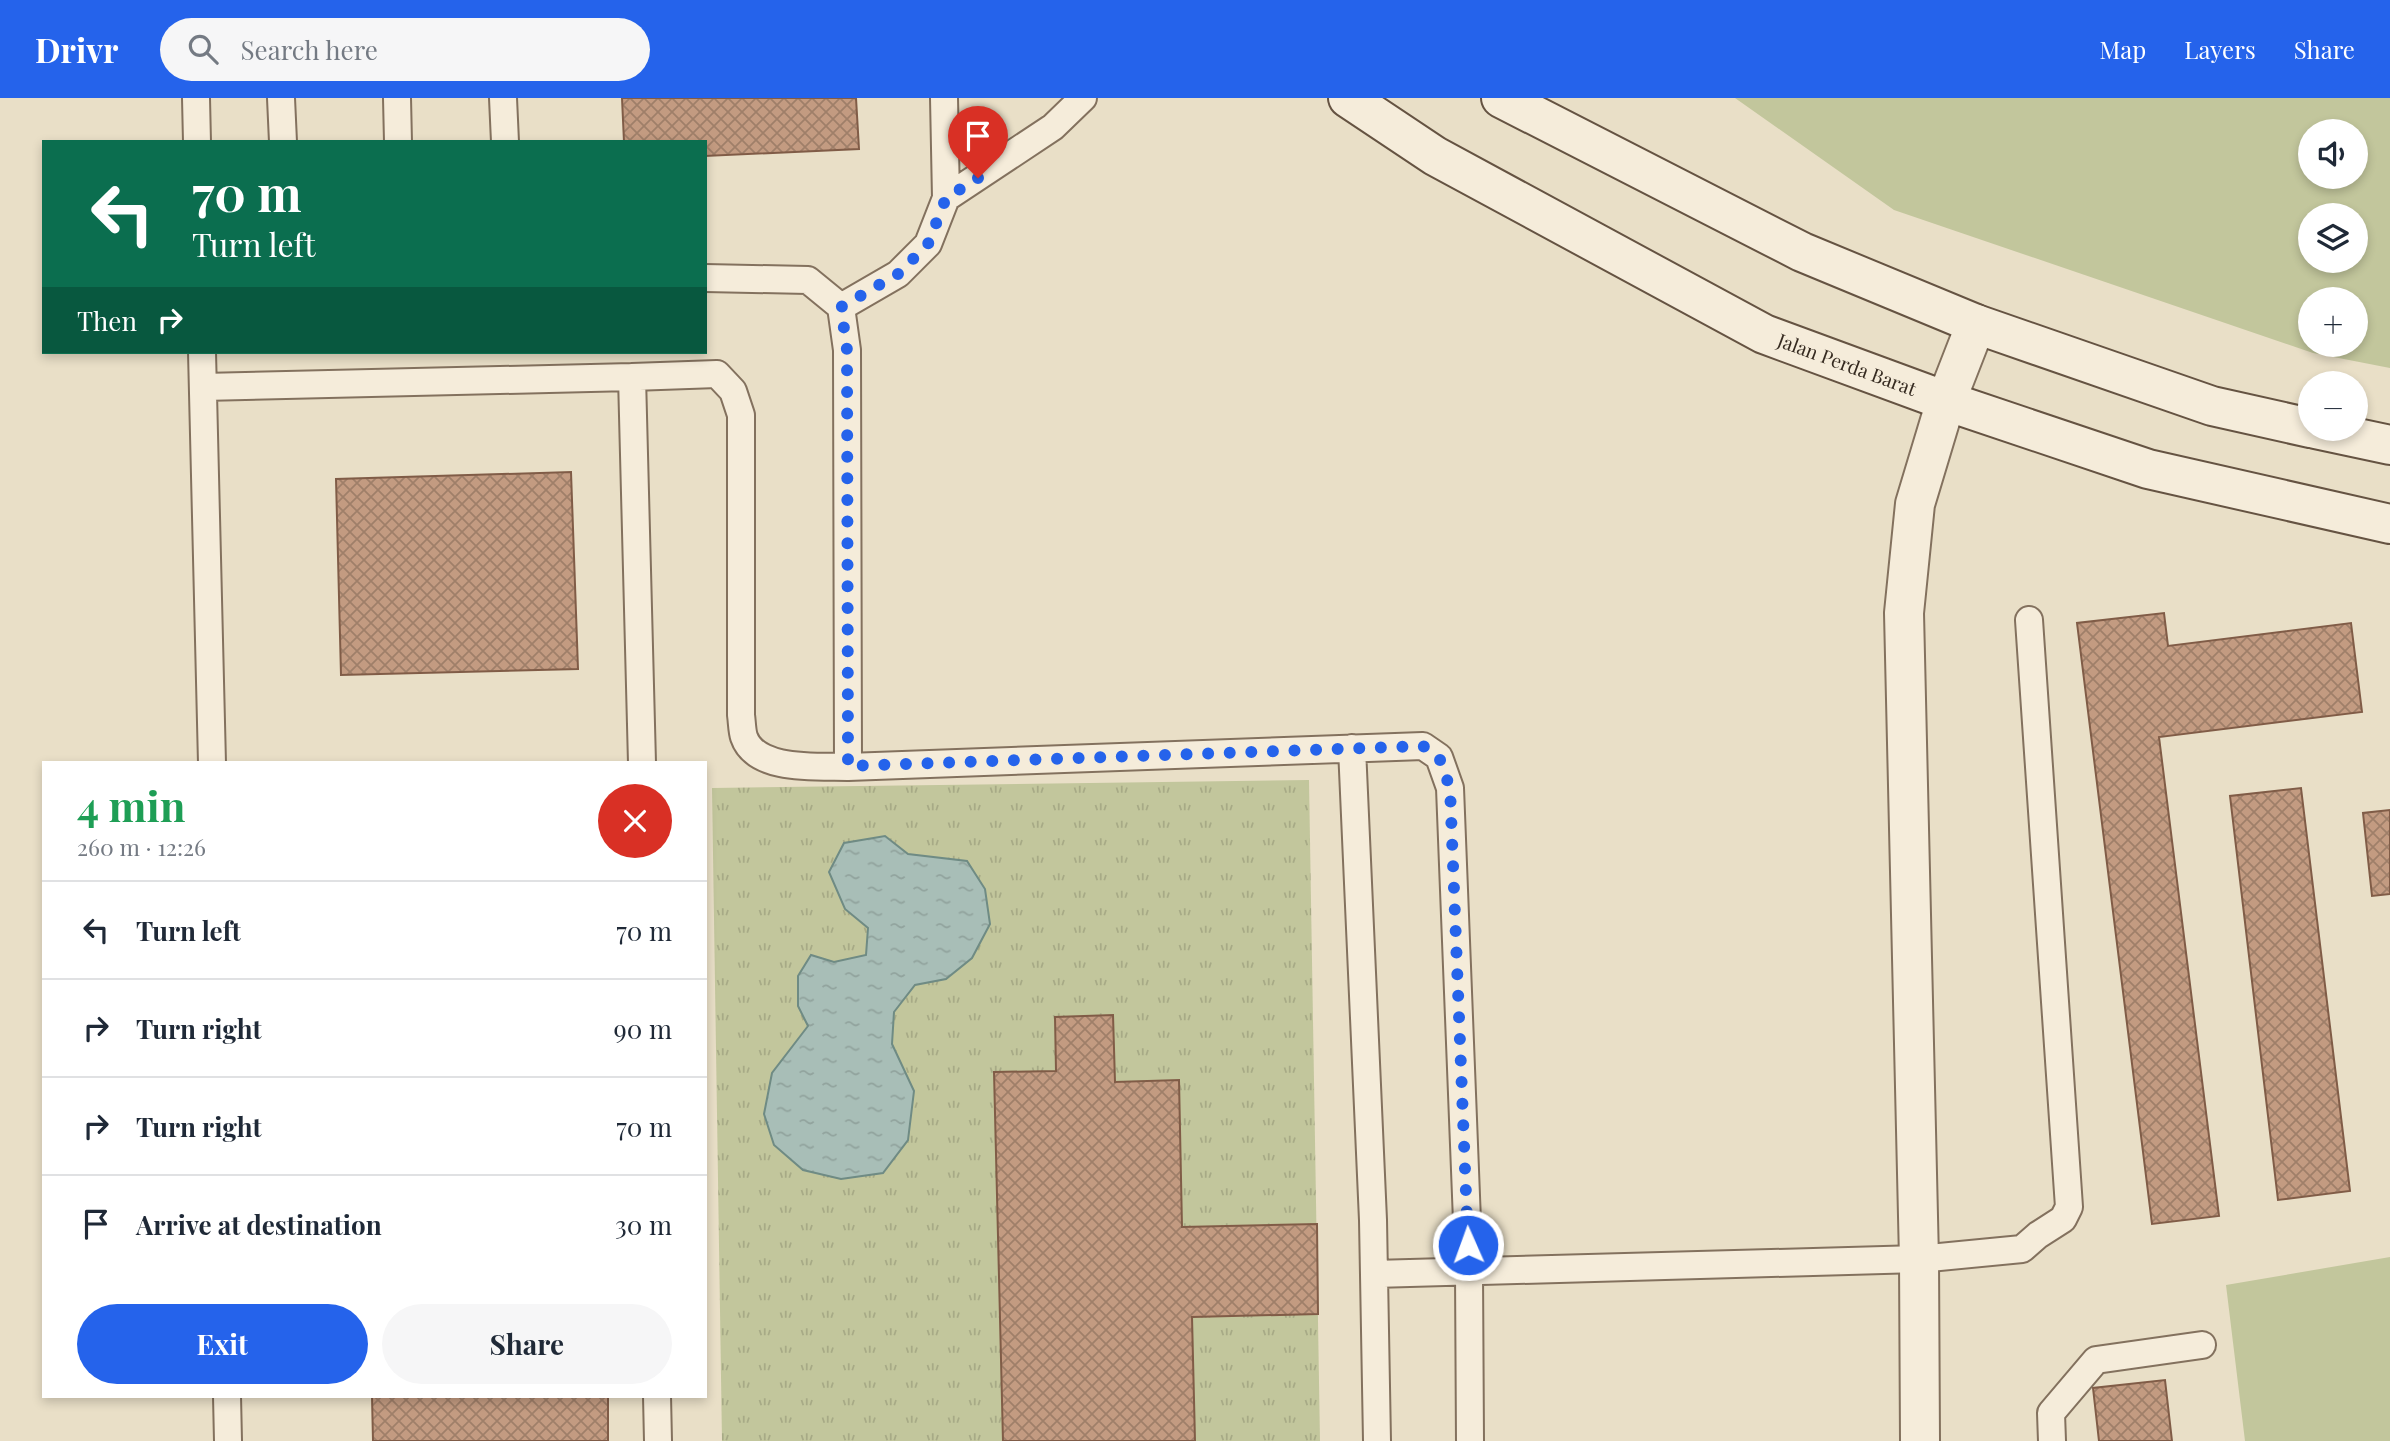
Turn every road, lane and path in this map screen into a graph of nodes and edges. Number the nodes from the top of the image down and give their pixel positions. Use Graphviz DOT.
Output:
graph roads {
  1 [pos="196,98"];
  2 [pos="281,98"];
  3 [pos="397,98"];
  4 [pos="503,98"];
  5 [pos="944,98"];
  6 [pos="1083,98"];
  7 [pos="1348,98"];
  8 [pos="1501,98"];
  9 [pos="197,140"];
  10 [pos="282,140"];
  11 [pos="398,140"];
  12 [pos="505,140"];
  13 [pos="946,198"];
  14 [pos="707,278"];
  15 [pos="841,307"];
  16 [pos="1976,324"];
  17 [pos="202,354"];
  18 [pos="632,377"];
  19 [pos="202,387"];
  20 [pos="1945,401"];
  21 [pos="2298,425"];
  22 [pos="2368,440"];
  23 [pos="2390,445"];
  24 [pos="2390,524"];
  25 [pos="2029,620"];
  26 [pos="1352,748"];
  27 [pos="212,761"];
  28 [pos="642,761"];
  29 [pos="848,766"];
  30 [pos="1919,1259"];
  31 [pos="1469,1272"];
  32 [pos="1374,1274"];
  33 [pos="2202,1345"];
  34 [pos="227,1398"];
  35 [pos="657,1398"];
  36 [pos="228,1441"];
  37 [pos="659,1441"];
  38 [pos="1377,1441"];
  39 [pos="1471,1441"];
  40 [pos="1920,1441"];
  41 [pos="2052,1441"];
  1 -- 9 [label="lane"];
  2 -- 10 [label="lane"];
  3 -- 11 [label="lane"];
  4 -- 12 [label="lane"];
  5 -- 13 [label="lane"];
  6 -- 13 [label="lane"];
  7 -- 20 [label="street, Jalan Perda Barat"];
  8 -- 16 [label="street"];
  13 -- 15 [label="lane"];
  14 -- 15 [label="lane"];
  15 -- 29 [label="lane"];
  16 -- 20 [label="street"];
  16 -- 21 [label="street"];
  17 -- 19 [label="lane"];
  18 -- 19 [label="lane"];
  18 -- 28 [label="lane"];
  18 -- 29 [label="lane"];
  19 -- 27 [label="lane"];
  20 -- 24 [label="street, Jalan Perda Barat"];
  20 -- 30 [label="street"];
  22 -- 23 [label="street"];
  25 -- 30 [label="lane"];
  26 -- 29 [label="lane"];
  26 -- 31 [label="lane"];
  26 -- 32 [label="lane"];
  30 -- 31 [label="lane"];
  30 -- 40 [label="street"];
  31 -- 32 [label="lane"];
  31 -- 39 [label="lane"];
  32 -- 38 [label="lane"];
  33 -- 41 [label="lane"];
  34 -- 36 [label="lane"];
  35 -- 37 [label="lane"];
}
